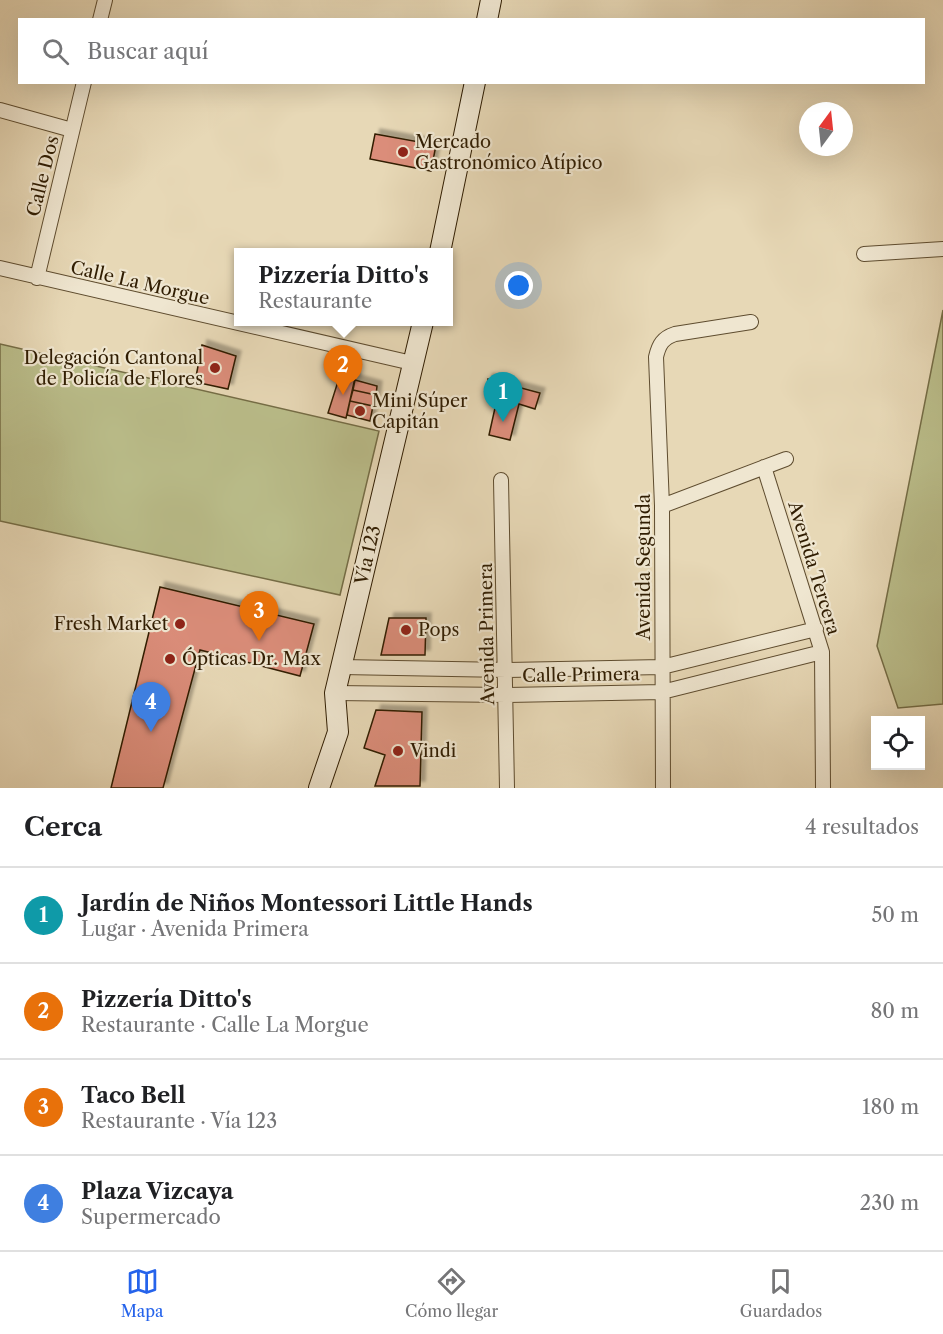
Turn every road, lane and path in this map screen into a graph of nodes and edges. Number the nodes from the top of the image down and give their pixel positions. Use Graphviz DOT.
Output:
graph roads {
  1 [pos="105,0"];
  2 [pos="491,0"];
  3 [pos="100,18"];
  4 [pos="487,18"];
  5 [pos="84,84"];
  6 [pos="475,84"];
  7 [pos="0,110"];
  8 [pos="72,130"];
  9 [pos="441,248"];
  10 [pos="943,249"];
  11 [pos="864,254"];
  12 [pos="0,268"];
  13 [pos="37,278"];
  14 [pos="751,322"];
  15 [pos="234,323"];
  16 [pos="249,326"];
  17 [pos="422,326"];
  18 [pos="412,363"];
  19 [pos="786,459"];
  20 [pos="764,467"];
  21 [pos="501,480"];
  22 [pos="662,506"];
  23 [pos="816,629"];
  24 [pos="822,652"];
  25 [pos="342,667"];
  26 [pos="662,667"];
  27 [pos="506,670"];
  28 [pos="662,692"];
  29 [pos="335,693"];
  30 [pos="506,695"];
  31 [pos="319,788"];
  32 [pos="507,788"];
  33 [pos="663,788"];
  34 [pos="823,788"];
  1 -- 3 [label="street"];
  2 -- 4 [label="main road"];
  5 -- 8 [label="street, Calle Dos"];
  6 -- 9 [label="main road"];
  7 -- 8 [label="street"];
  8 -- 13 [label="street, Calle Dos"];
  10 -- 11 [label="street"];
  12 -- 13 [label="street, Calle La Morgue"];
  13 -- 15 [label="street, Calle La Morgue"];
  14 -- 22 [label="street, Avenida Segunda"];
  16 -- 18 [label="street, Calle La Morgue"];
  17 -- 18 [label="main road, Vía 123"];
  18 -- 25 [label="main road, Vía 123"];
  19 -- 20 [label="street"];
  20 -- 22 [label="street"];
  20 -- 23 [label="street, Avenida Tercera"];
  21 -- 27 [label="street, Avenida Primera"];
  22 -- 26 [label="street, Avenida Segunda"];
  23 -- 24 [label="street, Avenida Tercera"];
  23 -- 26 [label="street, Calle Primera"];
  24 -- 28 [label="street, Calle Primera"];
  24 -- 34 [label="street, Avenida Tercera"];
  25 -- 27 [label="street, Calle Primera"];
  25 -- 29 [label="main road, Vía 123"];
  26 -- 27 [label="street, Calle Primera"];
  26 -- 28 [label="street, Avenida Segunda"];
  27 -- 30 [label="street, Avenida Primera"];
  28 -- 30 [label="street, Calle Primera"];
  28 -- 33 [label="street, Avenida Segunda"];
  29 -- 30 [label="street, Calle Primera"];
  29 -- 31 [label="main road, Vía 123"];
  30 -- 32 [label="street, Avenida Primera"];
}
